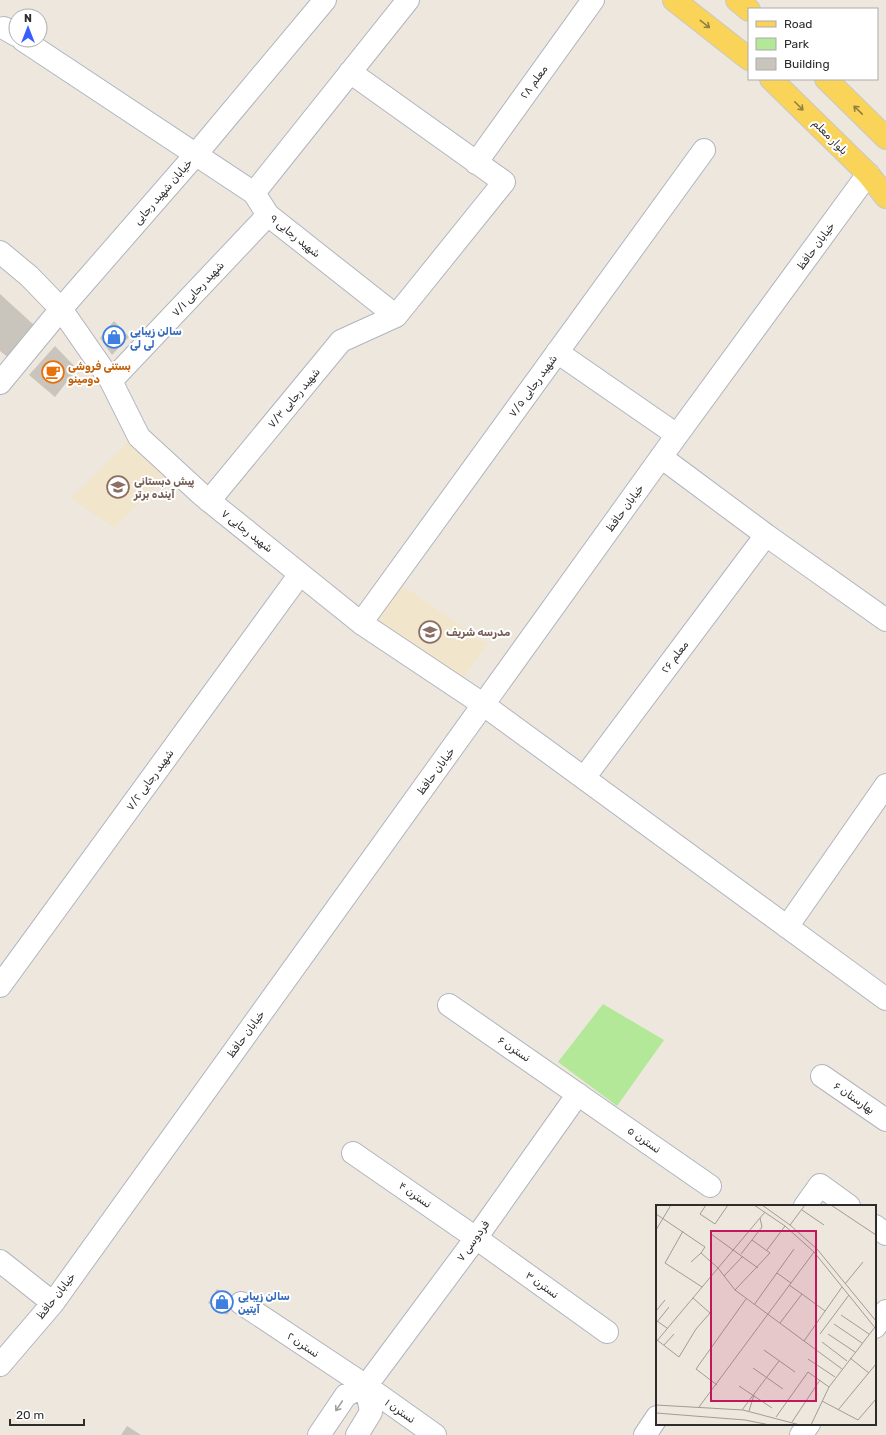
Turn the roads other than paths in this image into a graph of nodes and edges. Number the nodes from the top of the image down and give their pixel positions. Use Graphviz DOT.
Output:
graph roads {
  1 [pos="325,0"];
  2 [pos="408,0"];
  3 [pos="593,0"];
  4 [pos="674,0"];
  5 [pos="737,0"];
  6 [pos="748,9"];
  7 [pos="35,48"];
  8 [pos="748,58"];
  9 [pos="350,72"];
  10 [pos="772,80"];
  11 [pos="827,80"];
  12 [pos="886,138"];
  13 [pos="704,150"];
  14 [pos="198,154"];
  15 [pos="476,163"];
  16 [pos="868,174"];
  17 [pos="254,193"];
  18 [pos="886,197"];
  19 [pos="268,215"];
  20 [pos="0,252"];
  21 [pos="61,309"];
  22 [pos="396,316"];
  23 [pos="557,352"];
  24 [pos="111,381"];
  25 [pos="0,383"];
  26 [pos="677,435"];
  27 [pos="661,457"];
  28 [pos="208,501"];
  29 [pos="766,535"];
  30 [pos="300,574"];
  31 [pos="886,620"];
  32 [pos="361,622"];
  33 [pos="484,705"];
  34 [pos="584,778"];
  35 [pos="886,785"];
  36 [pos="787,927"];
  37 [pos="0,986"];
  38 [pos="886,999"];
  39 [pos="449,1005"];
  40 [pos="822,1076"];
  41 [pos="578,1094"];
  42 [pos="886,1120"];
  43 [pos="353,1153"];
  44 [pos="710,1186"];
  45 [pos="807,1205"];
  46 [pos="848,1205"];
  47 [pos="876,1227"];
  48 [pos="886,1234"];
  49 [pos="476,1238"];
  50 [pos="0,1261"];
  51 [pos="53,1303"];
  52 [pos="241,1304"];
  53 [pos="886,1310"];
  54 [pos="876,1325"];
  55 [pos="607,1332"];
  56 [pos="0,1365"];
  57 [pos="366,1386"];
  58 [pos="656,1418"];
  59 [pos="808,1425"];
  60 [pos="319,1435"];
  61 [pos="357,1435"];
  62 [pos="435,1435"];
  63 [pos="645,1435"];
  64 [pos="801,1435"];
  1 -- 14 [label="street, خیابان شهید رجایی"];
  2 -- 9 [label="street"];
  3 -- 15 [label="street, معلم ۲۸"];
  4 -- 8 [label="main road, one-way"];
  5 -- 6 [label="main road"];
  7 -- 14 [label="street, شهید رجایی ۹"];
  9 -- 15 [label="street"];
  9 -- 17 [label="street"];
  10 -- 16 [label="main road, بلوار معلم, one-way"];
  12 -- 11 [label="main road, one-way"];
  13 -- 23 [label="street, شهید رجایی ۷/۵"];
  14 -- 17 [label="street, شهید رجایی ۹"];
  14 -- 21 [label="street, خیابان شهید رجایی"];
  15 -- 22 [label="street"];
  16 -- 18 [label="main road, بلوار معلم"];
  16 -- 26 [label="street, خیابان حافظ"];
  17 -- 19 [label="street, شهید رجایی ۹"];
  19 -- 22 [label="street, شهید رجایی ۹"];
  19 -- 24 [label="street, شهید رجایی ۷/۱"];
  20 -- 21 [label="street, شهید رجایی ۷"];
  21 -- 24 [label="street, شهید رجایی ۷"];
  21 -- 25 [label="street, خیابان شهید رجایی"];
  22 -- 28 [label="street, شهید رجایی ۷/۳"];
  23 -- 26 [label="street"];
  23 -- 32 [label="street, شهید رجایی ۷/۵"];
  24 -- 28 [label="street, شهید رجایی ۷"];
  26 -- 27 [label="street, خیابان حافظ"];
  27 -- 29 [label="street"];
  27 -- 33 [label="street, خیابان حافظ"];
  28 -- 30 [label="street, شهید رجایی ۷"];
  29 -- 31 [label="street"];
  29 -- 34 [label="street, معلم ۲۶"];
  30 -- 32 [label="street, شهید رجایی ۷"];
  30 -- 37 [label="street, شهید رجایی ۷/۲"];
  32 -- 33 [label="street, شهید رجایی ۷"];
  33 -- 34 [label="street, شهید رجایی ۷"];
  33 -- 51 [label="street, خیابان حافظ"];
  34 -- 36 [label="street, شهید رجایی ۷"];
  35 -- 36 [label="street"];
  36 -- 38 [label="street, شهید رجایی ۷"];
  39 -- 41 [label="street, نسترن ۶"];
  40 -- 42 [label="street, بهارستان ۶"];
  41 -- 44 [label="street, نسترن ۵"];
  41 -- 49 [label="street, فردوسی ۷"];
  43 -- 49 [label="street, نسترن ۴"];
  45 -- 46 [label="street"];
  47 -- 48 [label="street"];
  49 -- 55 [label="street, نسترن ۳"];
  49 -- 57 [label="street, فردوسی ۷"];
  50 -- 51 [label="street"];
  51 -- 56 [label="street, خیابان حافظ"];
  52 -- 57 [label="street, نسترن ۲"];
  53 -- 54 [label="street"];
  57 -- 60 [label="street, فردوسی ۷, one-way"];
  57 -- 61 [label="street"];
  57 -- 62 [label="street, نسترن ۱"];
  58 -- 63 [label="street"];
  59 -- 64 [label="street"];
}
